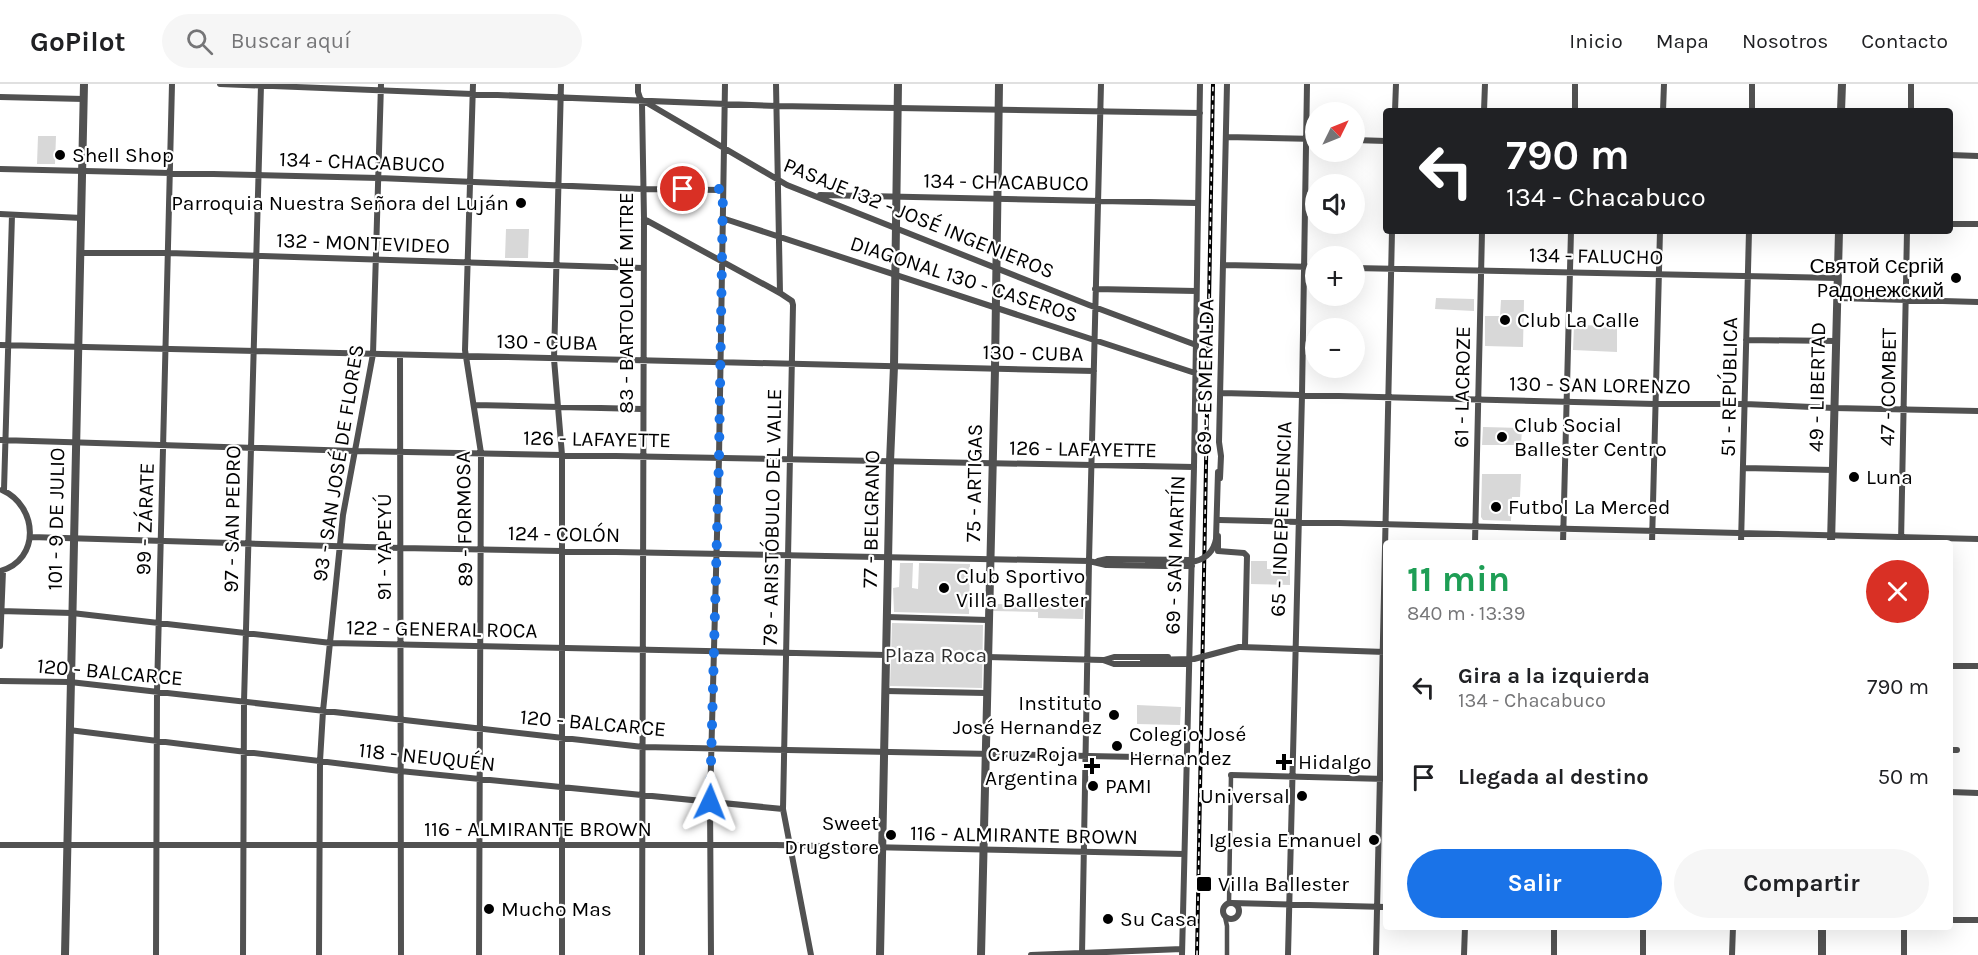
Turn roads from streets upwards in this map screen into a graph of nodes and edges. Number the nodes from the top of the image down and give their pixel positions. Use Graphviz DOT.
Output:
graph roads {
  1 [pos="84,84"];
  2 [pos="172,84"];
  3 [pos="220,84"];
  4 [pos="473,84"];
  5 [pos="561,84"];
  6 [pos="638,84"];
  7 [pos="725,84"];
  8 [pos="776,84"];
  9 [pos="898,84"];
  10 [pos="999,84"];
  11 [pos="1101,84"];
  12 [pos="1200,84"];
  13 [pos="1227,84"];
  14 [pos="1307,84"];
  15 [pos="1396,84"];
  16 [pos="1485,84"];
  17 [pos="1575,84"];
  18 [pos="1664,84"];
  19 [pos="1752,84"];
  20 [pos="1842,84"];
  21 [pos="1911,84"];
  22 [pos="261,85"];
  23 [pos="381,87"];
  24 [pos="473,94"];
  25 [pos="0,97"];
  26 [pos="560,97"];
  27 [pos="84,99"];
  28 [pos="641,100"];
  29 [pos="1306,102"];
  30 [pos="724,103"];
  31 [pos="777,106"];
  32 [pos="897,107"];
  33 [pos="1395,108"];
  34 [pos="1484,108"];
  35 [pos="1575,108"];
  36 [pos="1664,108"];
  37 [pos="1752,108"];
  38 [pos="1841,108"];
  39 [pos="1911,108"];
  40 [pos="999,110"];
  41 [pos="1101,111"];
  42 [pos="1200,113"];
  43 [pos="1226,137"];
  44 [pos="1305,139"];
  45 [pos="1365,140"];
  46 [pos="1383,141"];
  47 [pos="723,149"];
  48 [pos="1953,155"];
  49 [pos="1978,156"];
  50 [pos="0,169"];
  51 [pos="83,171"];
  52 [pos="171,173"];
  53 [pos="257,175"];
  54 [pos="379,178"];
  55 [pos="778,180"];
  56 [pos="470,182"];
  57 [pos="558,184"];
  58 [pos="643,189"];
  59 [pos="723,189"];
  60 [pos="814,195"];
  61 [pos="897,197"];
  62 [pos="998,199"];
  63 [pos="1098,200"];
  64 [pos="1197,203"];
  65 [pos="0,214"];
  66 [pos="12,215"];
  67 [pos="82,218"];
  68 [pos="722,218"];
  69 [pos="644,219"];
  70 [pos="1953,224"];
  71 [pos="1978,224"];
  72 [pos="896,228"];
  73 [pos="1392,234"];
  74 [pos="1482,234"];
  75 [pos="1571,234"];
  76 [pos="1660,234"];
  77 [pos="1749,234"];
  78 [pos="1839,234"];
  79 [pos="1907,234"];
  80 [pos="780,237"];
  81 [pos="81,253"];
  82 [pos="168,253"];
  83 [pos="255,255"];
  84 [pos="376,259"];
  85 [pos="722,262"];
  86 [pos="468,263"];
  87 [pos="556,265"];
  88 [pos="1223,265"];
  89 [pos="1304,267"];
  90 [pos="643,268"];
  91 [pos="996,268"];
  92 [pos="1365,268"];
  93 [pos="1391,268"];
  94 [pos="1481,270"];
  95 [pos="1569,272"];
  96 [pos="895,274"];
  97 [pos="1659,274"];
  98 [pos="1748,276"];
  99 [pos="1837,278"];
  100 [pos="1095,289"];
  101 [pos="1196,291"];
  102 [pos="780,293"];
  103 [pos="1837,298"];
  104 [pos="1906,300"];
  105 [pos="1978,302"];
  106 [pos="1095,307"];
  107 [pos="996,308"];
  108 [pos="1094,339"];
  109 [pos="1746,340"];
  110 [pos="1836,341"];
  111 [pos="0,345"];
  112 [pos="9,345"];
  113 [pos="1196,345"];
  114 [pos="78,347"];
  115 [pos="165,350"];
  116 [pos="252,351"];
  117 [pos="373,354"];
  118 [pos="400,356"];
  119 [pos="466,357"];
  120 [pos="554,359"];
  121 [pos="642,361"];
  122 [pos="720,362"];
  123 [pos="793,364"];
  124 [pos="894,366"];
  125 [pos="995,369"];
  126 [pos="1094,371"];
  127 [pos="1195,373"];
  128 [pos="1221,393"];
  129 [pos="1302,395"];
  130 [pos="1389,396"];
  131 [pos="1478,398"];
  132 [pos="1567,400"];
  133 [pos="1655,404"];
  134 [pos="1745,404"];
  135 [pos="474,405"];
  136 [pos="557,407"];
  137 [pos="1834,408"];
  138 [pos="642,409"];
  139 [pos="1904,410"];
  140 [pos="1978,411"];
  141 [pos="3,440"];
  142 [pos="75,442"];
  143 [pos="1219,442"];
  144 [pos="164,445"];
  145 [pos="251,447"];
  146 [pos="355,451"];
  147 [pos="400,451"];
  148 [pos="481,453"];
  149 [pos="562,455"];
  150 [pos="642,456"];
  151 [pos="719,458"];
  152 [pos="790,459"];
  153 [pos="890,462"];
  154 [pos="992,464"];
  155 [pos="1092,466"];
  156 [pos="1194,467"];
  157 [pos="1743,468"];
  158 [pos="1833,470"];
  159 [pos="2,490"];
  160 [pos="1219,520"];
  161 [pos="1297,523"];
  162 [pos="1386,524"];
  163 [pos="1476,526"];
  164 [pos="1564,528"];
  165 [pos="1653,529"];
  166 [pos="1741,532"];
  167 [pos="1831,534"];
  168 [pos="31,537"];
  169 [pos="74,538"];
  170 [pos="1978,539"];
  171 [pos="1386,540"];
  172 [pos="1475,540"];
  173 [pos="1563,540"];
  174 [pos="1652,540"];
  175 [pos="1741,540"];
  176 [pos="1831,540"];
  177 [pos="1901,540"];
  178 [pos="161,541"];
  179 [pos="249,543"];
  180 [pos="340,546"];
  181 [pos="401,548"];
  182 [pos="482,549"];
  183 [pos="562,551"];
  184 [pos="643,552"];
  185 [pos="716,554"];
  186 [pos="788,554"];
  187 [pos="888,557"];
  188 [pos="990,560"];
  189 [pos="1089,561"];
  190 [pos="1097,562"];
  191 [pos="1192,563"];
  192 [pos="1,571"];
  193 [pos="1,611"];
  194 [pos="72,613"];
  195 [pos="887,617"];
  196 [pos="988,620"];
  197 [pos="159,623"];
  198 [pos="246,633"];
  199 [pos="331,643"];
  200 [pos="400,645"];
  201 [pos="0,646"];
  202 [pos="1242,646"];
  203 [pos="482,647"];
  204 [pos="562,648"];
  205 [pos="643,650"];
  206 [pos="1294,650"];
  207 [pos="715,652"];
  208 [pos="786,652"];
  209 [pos="1383,652"];
  210 [pos="885,655"];
  211 [pos="987,657"];
  212 [pos="1189,657"];
  213 [pos="1088,660"];
  214 [pos="1103,660"];
  215 [pos="1189,664"];
  216 [pos="1953,666"];
  217 [pos="1978,666"];
  218 [pos="0,681"];
  219 [pos="70,682"];
  220 [pos="885,691"];
  221 [pos="157,692"];
  222 [pos="986,693"];
  223 [pos="244,702"];
  224 [pos="323,711"];
  225 [pos="400,720"];
  226 [pos="481,729"];
  227 [pos="69,730"];
  228 [pos="562,738"];
  229 [pos="157,740"];
  230 [pos="643,747"];
  231 [pos="712,748"];
  232 [pos="784,750"];
  233 [pos="243,752"];
  234 [pos="884,753"];
  235 [pos="986,754"];
  236 [pos="1086,757"];
  237 [pos="1186,758"];
  238 [pos="320,761"];
  239 [pos="400,771"];
  240 [pos="1231,775"];
  241 [pos="1291,777"];
  242 [pos="481,779"];
  243 [pos="1383,779"];
  244 [pos="562,788"];
  245 [pos="1953,792"];
  246 [pos="1978,793"];
  247 [pos="643,795"];
  248 [pos="710,802"];
  249 [pos="783,809"];
  250 [pos="0,844"];
  251 [pos="156,844"];
  252 [pos="319,844"];
  253 [pos="562,844"];
  254 [pos="66,845"];
  255 [pos="243,845"];
  256 [pos="481,845"];
  257 [pos="642,845"];
  258 [pos="711,845"];
  259 [pos="399,846"];
  260 [pos="789,846"];
  261 [pos="882,848"];
  262 [pos="984,850"];
  263 [pos="1085,853"];
  264 [pos="1184,854"];
  265 [pos="1230,903"];
  266 [pos="1289,904"];
  267 [pos="1239,906"];
  268 [pos="1377,907"];
  269 [pos="1383,907"];
  270 [pos="1225,917"];
  271 [pos="1953,920"];
  272 [pos="1978,920"];
  273 [pos="1465,930"];
  274 [pos="1554,930"];
  275 [pos="1643,930"];
  276 [pos="1733,930"];
  277 [pos="1822,930"];
  278 [pos="1904,930"];
  279 [pos="1182,953"];
  280 [pos="1082,954"];
  281 [pos="64,955"];
  282 [pos="156,955"];
  283 [pos="243,955"];
  284 [pos="319,955"];
  285 [pos="400,955"];
  286 [pos="479,955"];
  287 [pos="562,955"];
  288 [pos="642,955"];
  289 [pos="711,955"];
  290 [pos="811,955"];
  291 [pos="880,955"];
  292 [pos="981,955"];
  293 [pos="1031,955"];
  294 [pos="1227,955"];
  295 [pos="1288,955"];
  296 [pos="1376,955"];
  297 [pos="1464,955"];
  298 [pos="1554,955"];
  299 [pos="1643,955"];
  300 [pos="1732,955"];
  301 [pos="1821,955"];
  302 [pos="1904,955"];
  1 -- 27 [label="street, 101 - 9 DE JULIO"];
  2 -- 52 [label="street, 99 - ZÁRATE"];
  3 -- 22 [label="street"];
  4 -- 24 [label="street, 89 - FORMOSA"];
  5 -- 26 [label="street"];
  6 -- 28 [label="street, 83 - BARTOLOMÉ MITRE"];
  7 -- 30 [label="street"];
  8 -- 31 [label="street, 79 - ARISTÓBULO DEL VALLE"];
  9 -- 32 [label="street, 77 - BELGRANO"];
  10 -- 40 [label="street, 75 - ARTIGAS"];
  11 -- 41 [label="street"];
  12 -- 42 [label="street, 69 - SAN MARTÍN"];
  13 -- 43 [label="street, 69 - ESMERALDA"];
  14 -- 29 [label="street, 65 - INDEPENDENCIA"];
  15 -- 33 [label="street"];
  16 -- 34 [label="street"];
  17 -- 35 [label="street"];
  18 -- 36 [label="street"];
  19 -- 37 [label="street"];
  20 -- 38 [label="street"];
  21 -- 39 [label="street"];
  22 -- 23 [label="street"];
  22 -- 53 [label="street, 97 - SAN PEDRO"];
  23 -- 24 [label="street"];
  23 -- 54 [label="street, 93 - SAN JOSÉ DE FLORES"];
  24 -- 26 [label="street"];
  24 -- 56 [label="street, 89 - FORMOSA"];
  25 -- 27 [label="street"];
  26 -- 28 [label="street"];
  26 -- 57 [label="street"];
  27 -- 51 [label="street, 101 - 9 DE JULIO"];
  28 -- 30 [label="street"];
  28 -- 47 [label="street, PASAJE 132 - JOSÉ INGENIEROS"];
  28 -- 58 [label="street, 83 - BARTOLOMÉ MITRE"];
  30 -- 31 [label="street"];
  30 -- 47 [label="street"];
  31 -- 32 [label="street"];
  31 -- 55 [label="street, 79 - ARISTÓBULO DEL VALLE"];
  32 -- 40 [label="street"];
  32 -- 61 [label="street, 77 - BELGRANO"];
  40 -- 41 [label="street"];
  40 -- 62 [label="street, 75 - ARTIGAS"];
  41 -- 42 [label="street"];
  41 -- 63 [label="street"];
  42 -- 64 [label="street, 69 - SAN MARTÍN"];
  43 -- 44 [label="street"];
  43 -- 88 [label="street, 69 - ESMERALDA"];
  44 -- 89 [label="street, 65 - INDEPENDENCIA"];
  45 -- 46 [label="street"];
  47 -- 55 [label="street, PASAJE 132 - JOSÉ INGENIEROS"];
  47 -- 59 [label="street"];
  48 -- 49 [label="street"];
  50 -- 51 [label="street, 134 - CHACABUCO"];
  51 -- 52 [label="street, 134 - CHACABUCO"];
  51 -- 67 [label="street, 101 - 9 DE JULIO"];
  52 -- 53 [label="street, 134 - CHACABUCO"];
  52 -- 82 [label="street, 99 - ZÁRATE"];
  53 -- 54 [label="street, 134 - CHACABUCO"];
  53 -- 83 [label="street, 97 - SAN PEDRO"];
  54 -- 56 [label="street, 134 - CHACABUCO"];
  54 -- 84 [label="street, 93 - SAN JOSÉ DE FLORES"];
  55 -- 60 [label="street, PASAJE 132 - JOSÉ INGENIEROS"];
  55 -- 80 [label="street, 79 - ARISTÓBULO DEL VALLE"];
  56 -- 57 [label="street, 134 - CHACABUCO"];
  56 -- 86 [label="street, 89 - FORMOSA"];
  57 -- 58 [label="street, 134 - CHACABUCO"];
  57 -- 87 [label="street"];
  58 -- 59 [label="street, 134 - CHACABUCO"];
  58 -- 69 [label="street, 83 - BARTOLOMÉ MITRE"];
  59 -- 68 [label="street"];
  60 -- 61 [label="street, 134 - CHACABUCO"];
  60 -- 72 [label="street, PASAJE 132 - JOSÉ INGENIEROS"];
  61 -- 62 [label="street, 134 - CHACABUCO"];
  61 -- 72 [label="street, 77 - BELGRANO"];
  62 -- 63 [label="street, 134 - CHACABUCO"];
  62 -- 91 [label="street, 75 - ARTIGAS"];
  63 -- 64 [label="street, 134 - CHACABUCO"];
  63 -- 100 [label="street"];
  64 -- 101 [label="street, 69 - SAN MARTÍN"];
  65 -- 66 [label="street"];
  66 -- 67 [label="street"];
  66 -- 112 [label="street"];
  67 -- 81 [label="street, 101 - 9 DE JULIO"];
  68 -- 80 [label="street, DIAGONAL 130 - CASEROS"];
  68 -- 85 [label="street"];
  69 -- 85 [label="street"];
  69 -- 90 [label="street, 83 - BARTOLOMÉ MITRE"];
  70 -- 71 [label="street"];
  72 -- 91 [label="street, PASAJE 132 - JOSÉ INGENIEROS"];
  72 -- 96 [label="street, 77 - BELGRANO"];
  73 -- 93 [label="street"];
  74 -- 94 [label="street, 61 - LACROZE"];
  75 -- 95 [label="street"];
  76 -- 97 [label="street"];
  77 -- 98 [label="street, 51 - REPÚBLICA"];
  78 -- 99 [label="street, 49 - LIBERTAD"];
  79 -- 104 [label="street, 47 - COMBET"];
  80 -- 96 [label="street, DIAGONAL 130 - CASEROS"];
  80 -- 102 [label="street, 79 - ARISTÓBULO DEL VALLE"];
  81 -- 82 [label="street, 132 - MONTEVIDEO"];
  81 -- 114 [label="street, 101 - 9 DE JULIO"];
  82 -- 83 [label="street, 132 - MONTEVIDEO"];
  82 -- 115 [label="street, 99 - ZÁRATE"];
  83 -- 84 [label="street, 132 - MONTEVIDEO"];
  83 -- 116 [label="street, 97 - SAN PEDRO"];
  84 -- 86 [label="street, 132 - MONTEVIDEO"];
  84 -- 117 [label="street, 93 - SAN JOSÉ DE FLORES"];
  85 -- 102 [label="street"];
  85 -- 122 [label="street"];
  86 -- 87 [label="street, 132 - MONTEVIDEO"];
  86 -- 119 [label="street, 89 - FORMOSA"];
  87 -- 90 [label="street, 132 - MONTEVIDEO"];
  87 -- 120 [label="street"];
  88 -- 89 [label="street"];
  88 -- 128 [label="street, 69 - ESMERALDA"];
  89 -- 129 [label="street, 65 - INDEPENDENCIA"];
  90 -- 121 [label="street, 83 - BARTOLOMÉ MITRE"];
  91 -- 106 [label="street, PASAJE 132 - JOSÉ INGENIEROS"];
  91 -- 107 [label="street, 75 - ARTIGAS"];
  92 -- 93 [label="street, 134 - FALUCHO"];
  93 -- 94 [label="street, 134 - FALUCHO"];
  93 -- 130 [label="street"];
  94 -- 95 [label="street, 134 - FALUCHO"];
  94 -- 131 [label="street, 61 - LACROZE"];
  95 -- 97 [label="street, 134 - FALUCHO"];
  95 -- 132 [label="street"];
  96 -- 107 [label="street, DIAGONAL 130 - CASEROS"];
  96 -- 124 [label="street, 77 - BELGRANO"];
  97 -- 98 [label="street, 134 - FALUCHO"];
  97 -- 133 [label="street"];
  98 -- 99 [label="street, 134 - FALUCHO"];
  98 -- 109 [label="street, 51 - REPÚBLICA"];
  99 -- 103 [label="street, 49 - LIBERTAD"];
  100 -- 101 [label="street"];
  100 -- 106 [label="street"];
  101 -- 113 [label="street, 69 - SAN MARTÍN"];
  102 -- 123 [label="street, 79 - ARISTÓBULO DEL VALLE"];
  103 -- 104 [label="street"];
  103 -- 110 [label="street, 49 - LIBERTAD"];
  104 -- 105 [label="street"];
  104 -- 139 [label="street, 47 - COMBET"];
  106 -- 108 [label="street"];
  106 -- 113 [label="street, PASAJE 132 - JOSÉ INGENIEROS"];
  107 -- 108 [label="street, DIAGONAL 130 - CASEROS"];
  107 -- 125 [label="street, 75 - ARTIGAS"];
  108 -- 126 [label="street"];
  108 -- 127 [label="street, DIAGONAL 130 - CASEROS"];
  109 -- 110 [label="street"];
  109 -- 134 [label="street, 51 - REPÚBLICA"];
  110 -- 137 [label="street, 49 - LIBERTAD"];
  111 -- 112 [label="street, 130 - CUBA"];
  112 -- 114 [label="street, 130 - CUBA"];
  112 -- 141 [label="street"];
  113 -- 127 [label="street, 69 - SAN MARTÍN"];
  114 -- 115 [label="street, 130 - CUBA"];
  114 -- 142 [label="street, 101 - 9 DE JULIO"];
  115 -- 116 [label="street, 130 - CUBA"];
  115 -- 144 [label="street, 99 - ZÁRATE"];
  116 -- 117 [label="street, 130 - CUBA"];
  116 -- 145 [label="street, 97 - SAN PEDRO"];
  117 -- 118 [label="street, 130 - CUBA"];
  117 -- 146 [label="street, 93 - SAN JOSÉ DE FLORES"];
  118 -- 119 [label="street, 130 - CUBA"];
  118 -- 147 [label="street, 91 - YAPEYÚ"];
  119 -- 120 [label="street, 130 - CUBA"];
  119 -- 135 [label="street, 89 - FORMOSA"];
  120 -- 121 [label="street, 130 - CUBA"];
  120 -- 136 [label="street"];
  121 -- 122 [label="street, 130 - CUBA"];
  121 -- 138 [label="street, 83 - BARTOLOMÉ MITRE"];
  122 -- 123 [label="street, 130 - CUBA"];
  122 -- 151 [label="street"];
  123 -- 124 [label="street, 130 - CUBA"];
  123 -- 152 [label="street, 79 - ARISTÓBULO DEL VALLE"];
  124 -- 125 [label="street, 130 - CUBA"];
  124 -- 153 [label="street, 77 - BELGRANO"];
  125 -- 126 [label="street, 130 - CUBA"];
  125 -- 154 [label="street, 75 - ARTIGAS"];
  126 -- 155 [label="street"];
  127 -- 156 [label="street, 69 - SAN MARTÍN"];
  128 -- 129 [label="street, 130 - SAN LORENZO"];
  128 -- 143 [label="street, 69 - ESMERALDA"];
  129 -- 130 [label="street, 130 - SAN LORENZO"];
  129 -- 161 [label="street, 65 - INDEPENDENCIA"];
  130 -- 131 [label="street, 130 - SAN LORENZO"];
  130 -- 162 [label="street"];
  131 -- 132 [label="street, 130 - SAN LORENZO"];
  131 -- 163 [label="street, 61 - LACROZE"];
  132 -- 133 [label="street, 130 - SAN LORENZO"];
  132 -- 164 [label="street"];
  133 -- 134 [label="street, 130 - SAN LORENZO"];
  133 -- 165 [label="street"];
  134 -- 137 [label="street, 130 - SAN LORENZO"];
  134 -- 157 [label="street, 51 - REPÚBLICA"];
  135 -- 136 [label="street"];
  135 -- 148 [label="street, 89 - FORMOSA"];
  136 -- 138 [label="street"];
  136 -- 149 [label="street"];
  137 -- 139 [label="street, 130 - SAN LORENZO"];
  137 -- 158 [label="street, 49 - LIBERTAD"];
  138 -- 150 [label="street, 83 - BARTOLOMÉ MITRE"];
  139 -- 140 [label="street, 130 - SAN LORENZO"];
  139 -- 177 [label="street, 47 - COMBET"];
  141 -- 142 [label="street, 126 - LAFAYETTE"];
  141 -- 159 [label="street"];
  142 -- 144 [label="street, 126 - LAFAYETTE"];
  142 -- 169 [label="street, 101 - 9 DE JULIO"];
  143 -- 160 [label="street, 69 - ESMERALDA"];
  143 -- 190 [label="street, bridge"];
  144 -- 145 [label="street, 126 - LAFAYETTE"];
  144 -- 178 [label="street, 99 - ZÁRATE"];
  145 -- 146 [label="street, 126 - LAFAYETTE"];
  145 -- 179 [label="street, 97 - SAN PEDRO"];
  146 -- 147 [label="street, 126 - LAFAYETTE"];
  146 -- 180 [label="street, 93 - SAN JOSÉ DE FLORES"];
  147 -- 148 [label="street, 126 - LAFAYETTE"];
  147 -- 181 [label="street, 91 - YAPEYÚ"];
  148 -- 149 [label="street, 126 - LAFAYETTE"];
  148 -- 182 [label="street, 89 - FORMOSA"];
  149 -- 150 [label="street, 126 - LAFAYETTE"];
  149 -- 183 [label="street"];
  150 -- 151 [label="street, 126 - LAFAYETTE"];
  150 -- 184 [label="street, 83 - BARTOLOMÉ MITRE"];
  151 -- 152 [label="street, 126 - LAFAYETTE"];
  151 -- 185 [label="street"];
  152 -- 153 [label="street, 126 - LAFAYETTE"];
  152 -- 186 [label="street, 79 - ARISTÓBULO DEL VALLE"];
  153 -- 154 [label="street, 126 - LAFAYETTE"];
  153 -- 187 [label="street, 77 - BELGRANO"];
  154 -- 155 [label="street, 126 - LAFAYETTE"];
  154 -- 188 [label="street, 75 - ARTIGAS"];
  155 -- 156 [label="street, 126 - LAFAYETTE"];
  155 -- 189 [label="street"];
  156 -- 191 [label="street, 69 - SAN MARTÍN"];
  157 -- 158 [label="street"];
  157 -- 166 [label="street, 51 - REPÚBLICA"];
  158 -- 167 [label="street, 49 - LIBERTAD"];
  159 -- 168 [label="street"];
  160 -- 161 [label="street"];
  160 -- 202 [label="street, 69 - ESMERALDA"];
  161 -- 162 [label="street"];
  161 -- 206 [label="street, 65 - INDEPENDENCIA"];
  162 -- 163 [label="street"];
  162 -- 171 [label="street"];
  163 -- 164 [label="street"];
  163 -- 172 [label="street, 61 - LACROZE"];
  164 -- 165 [label="street"];
  164 -- 173 [label="street"];
  165 -- 166 [label="street"];
  165 -- 174 [label="street"];
  166 -- 167 [label="street"];
  166 -- 175 [label="street, 51 - REPÚBLICA"];
  167 -- 176 [label="street, 49 - LIBERTAD"];
  167 -- 177 [label="street"];
  168 -- 169 [label="street, 124 - COLÓN"];
  168 -- 192 [label="street"];
  169 -- 178 [label="street, 124 - COLÓN"];
  169 -- 194 [label="street, 101 - 9 DE JULIO"];
  170 -- 177 [label="street"];
  178 -- 179 [label="street, 124 - COLÓN"];
  178 -- 197 [label="street, 99 - ZÁRATE"];
  179 -- 180 [label="street, 124 - COLÓN"];
  179 -- 198 [label="street, 97 - SAN PEDRO"];
  180 -- 181 [label="street, 124 - COLÓN"];
  180 -- 199 [label="street, 93 - SAN JOSÉ DE FLORES"];
  181 -- 182 [label="street, 124 - COLÓN"];
  181 -- 200 [label="street, 91 - YAPEYÚ"];
  182 -- 183 [label="street, 124 - COLÓN"];
  182 -- 203 [label="street, 89 - FORMOSA"];
  183 -- 184 [label="street, 124 - COLÓN"];
  183 -- 204 [label="street"];
  184 -- 185 [label="street, 124 - COLÓN"];
  184 -- 205 [label="street, 83 - BARTOLOMÉ MITRE"];
  185 -- 186 [label="street, 124 - COLÓN"];
  185 -- 207 [label="street"];
  186 -- 187 [label="street, 124 - COLÓN"];
  186 -- 208 [label="street, 79 - ARISTÓBULO DEL VALLE"];
  187 -- 188 [label="street, 124 - COLÓN"];
  187 -- 195 [label="street, 77 - BELGRANO"];
  188 -- 189 [label="street, 124 - COLÓN"];
  188 -- 196 [label="street, 75 - ARTIGAS"];
  189 -- 190 [label="street, 124 - COLÓN"];
  189 -- 213 [label="street"];
  190 -- 191 [label="street, 124 - COLÓN"];
  191 -- 212 [label="street, 69 - SAN MARTÍN"];
  192 -- 193 [label="street"];
  193 -- 194 [label="street, 122 - GENERAL ROCA"];
  193 -- 201 [label="street"];
  194 -- 197 [label="street, 122 - GENERAL ROCA"];
  194 -- 219 [label="street, 101 - 9 DE JULIO"];
  195 -- 196 [label="street"];
  195 -- 210 [label="street, 77 - BELGRANO"];
  196 -- 211 [label="street, 75 - ARTIGAS"];
  197 -- 198 [label="street, 122 - GENERAL ROCA"];
  197 -- 221 [label="street, 99 - ZÁRATE"];
  198 -- 199 [label="street, 122 - GENERAL ROCA"];
  198 -- 223 [label="street, 97 - SAN PEDRO"];
  199 -- 200 [label="street, 122 - GENERAL ROCA"];
  199 -- 224 [label="street, 93 - SAN JOSÉ DE FLORES"];
  200 -- 203 [label="street, 122 - GENERAL ROCA"];
  200 -- 225 [label="street, 91 - YAPEYÚ"];
  202 -- 206 [label="street"];
  202 -- 214 [label="street, bridge"];
  203 -- 204 [label="street, 122 - GENERAL ROCA"];
  203 -- 226 [label="street, 89 - FORMOSA"];
  204 -- 205 [label="street, 122 - GENERAL ROCA"];
  204 -- 228 [label="street"];
  205 -- 207 [label="street, 122 - GENERAL ROCA"];
  205 -- 230 [label="street, 83 - BARTOLOMÉ MITRE"];
  206 -- 209 [label="street"];
  206 -- 241 [label="street, 65 - INDEPENDENCIA"];
  207 -- 208 [label="street, 122 - GENERAL ROCA"];
  207 -- 231 [label="street"];
  208 -- 210 [label="street, 122 - GENERAL ROCA"];
  208 -- 232 [label="street, 79 - ARISTÓBULO DEL VALLE"];
  210 -- 220 [label="street, 77 - BELGRANO"];
  211 -- 213 [label="street"];
  211 -- 222 [label="street, 75 - ARTIGAS"];
  212 -- 214 [label="street"];
  212 -- 215 [label="street, 69 - SAN MARTÍN"];
  213 -- 214 [label="street"];
  213 -- 236 [label="street"];
  214 -- 215 [label="street"];
  215 -- 237 [label="street, 69 - SAN MARTÍN"];
  216 -- 217 [label="street"];
  218 -- 219 [label="street, 120 - BALCARCE"];
  219 -- 221 [label="street, 120 - BALCARCE"];
  219 -- 227 [label="street, 101 - 9 DE JULIO"];
  220 -- 222 [label="street"];
  220 -- 234 [label="street, 77 - BELGRANO"];
  221 -- 223 [label="street, 120 - BALCARCE"];
  221 -- 229 [label="street, 99 - ZÁRATE"];
  222 -- 235 [label="street, 75 - ARTIGAS"];
  223 -- 224 [label="street, 120 - BALCARCE"];
  223 -- 233 [label="street, 97 - SAN PEDRO"];
  224 -- 225 [label="street, 120 - BALCARCE"];
  224 -- 238 [label="street, 93 - SAN JOSÉ DE FLORES"];
  225 -- 226 [label="street, 120 - BALCARCE"];
  225 -- 239 [label="street, 91 - YAPEYÚ"];
  226 -- 228 [label="street, 120 - BALCARCE"];
  226 -- 242 [label="street, 89 - FORMOSA"];
  227 -- 229 [label="street, 118 - NEUQUÉN"];
  227 -- 254 [label="street, 101 - 9 DE JULIO"];
  228 -- 230 [label="street, 120 - BALCARCE"];
  228 -- 244 [label="street"];
  229 -- 233 [label="street, 118 - NEUQUÉN"];
  229 -- 251 [label="street, 99 - ZÁRATE"];
  230 -- 231 [label="street, 120 - BALCARCE"];
  230 -- 247 [label="street, 83 - BARTOLOMÉ MITRE"];
  231 -- 232 [label="street, 120 - BALCARCE"];
  231 -- 248 [label="street"];
  232 -- 234 [label="street, 120 - BALCARCE"];
  232 -- 249 [label="street, 79 - ARISTÓBULO DEL VALLE"];
  233 -- 238 [label="street, 118 - NEUQUÉN"];
  233 -- 255 [label="street, 97 - SAN PEDRO"];
  234 -- 235 [label="street, 120 - BALCARCE"];
  234 -- 261 [label="street, 77 - BELGRANO"];
  235 -- 236 [label="street, 120 - BALCARCE"];
  235 -- 262 [label="street, 75 - ARTIGAS"];
  236 -- 237 [label="street, 120 - BALCARCE"];
  236 -- 263 [label="street"];
  237 -- 264 [label="street, 69 - SAN MARTÍN"];
  238 -- 239 [label="street, 118 - NEUQUÉN"];
  238 -- 252 [label="street, 93 - SAN JOSÉ DE FLORES"];
  239 -- 242 [label="street, 118 - NEUQUÉN"];
  239 -- 259 [label="street, 91 - YAPEYÚ"];
  240 -- 241 [label="street"];
  240 -- 265 [label="street"];
  241 -- 243 [label="street"];
  241 -- 266 [label="street, 65 - INDEPENDENCIA"];
  242 -- 244 [label="street, 118 - NEUQUÉN"];
  242 -- 256 [label="street, 89 - FORMOSA"];
  243 -- 268 [label="street"];
  244 -- 247 [label="street, 118 - NEUQUÉN"];
  244 -- 253 [label="street"];
  245 -- 246 [label="street"];
  247 -- 248 [label="street, 118 - NEUQUÉN"];
  247 -- 257 [label="street, 83 - BARTOLOMÉ MITRE"];
  248 -- 249 [label="street, 118 - NEUQUÉN"];
  248 -- 258 [label="street"];
  249 -- 260 [label="street, 79 - ARISTÓBULO DEL VALLE"];
  250 -- 254 [label="street, 116 - ALMIRANTE BROWN"];
  251 -- 254 [label="street, 116 - ALMIRANTE BROWN"];
  251 -- 255 [label="street, 116 - ALMIRANTE BROWN"];
  251 -- 282 [label="street, 99 - ZÁRATE"];
  252 -- 255 [label="street, 116 - ALMIRANTE BROWN"];
  252 -- 259 [label="street, 116 - ALMIRANTE BROWN"];
  252 -- 284 [label="street, 93 - SAN JOSÉ DE FLORES"];
  253 -- 256 [label="street, 116 - ALMIRANTE BROWN"];
  253 -- 257 [label="street, 116 - ALMIRANTE BROWN"];
  253 -- 287 [label="street"];
  254 -- 281 [label="street, 101 - 9 DE JULIO"];
  255 -- 283 [label="street, 97 - SAN PEDRO"];
  256 -- 259 [label="street, 116 - ALMIRANTE BROWN"];
  256 -- 286 [label="street, 89 - FORMOSA"];
  257 -- 258 [label="street, 116 - ALMIRANTE BROWN"];
  257 -- 288 [label="street, 83 - BARTOLOMÉ MITRE"];
  258 -- 260 [label="street, 116 - ALMIRANTE BROWN"];
  258 -- 289 [label="street"];
  259 -- 285 [label="street, 91 - YAPEYÚ"];
  260 -- 261 [label="street, 116 - ALMIRANTE BROWN"];
  260 -- 290 [label="street, 79 - ARISTÓBULO DEL VALLE"];
  261 -- 262 [label="street, 116 - ALMIRANTE BROWN"];
  261 -- 291 [label="street, 77 - BELGRANO"];
  262 -- 263 [label="street, 116 - ALMIRANTE BROWN"];
  262 -- 292 [label="street, 75 - ARTIGAS"];
  263 -- 264 [label="street, 116 - ALMIRANTE BROWN"];
  263 -- 280 [label="street"];
  264 -- 279 [label="street, 69 - SAN MARTÍN"];
  265 -- 267 [label="street"];
  265 -- 270 [label="street"];
  266 -- 267 [label="street"];
  266 -- 268 [label="street"];
  266 -- 295 [label="street, 65 - INDEPENDENCIA"];
  267 -- 270 [label="street"];
  268 -- 269 [label="street"];
  268 -- 296 [label="street"];
  270 -- 294 [label="street"];
  271 -- 272 [label="street"];
  273 -- 297 [label="street"];
  274 -- 298 [label="street"];
  275 -- 299 [label="street"];
  276 -- 300 [label="street"];
  277 -- 301 [label="street"];
  278 -- 302 [label="street"];
  279 -- 280 [label="street"];
  280 -- 293 [label="street"];
}
